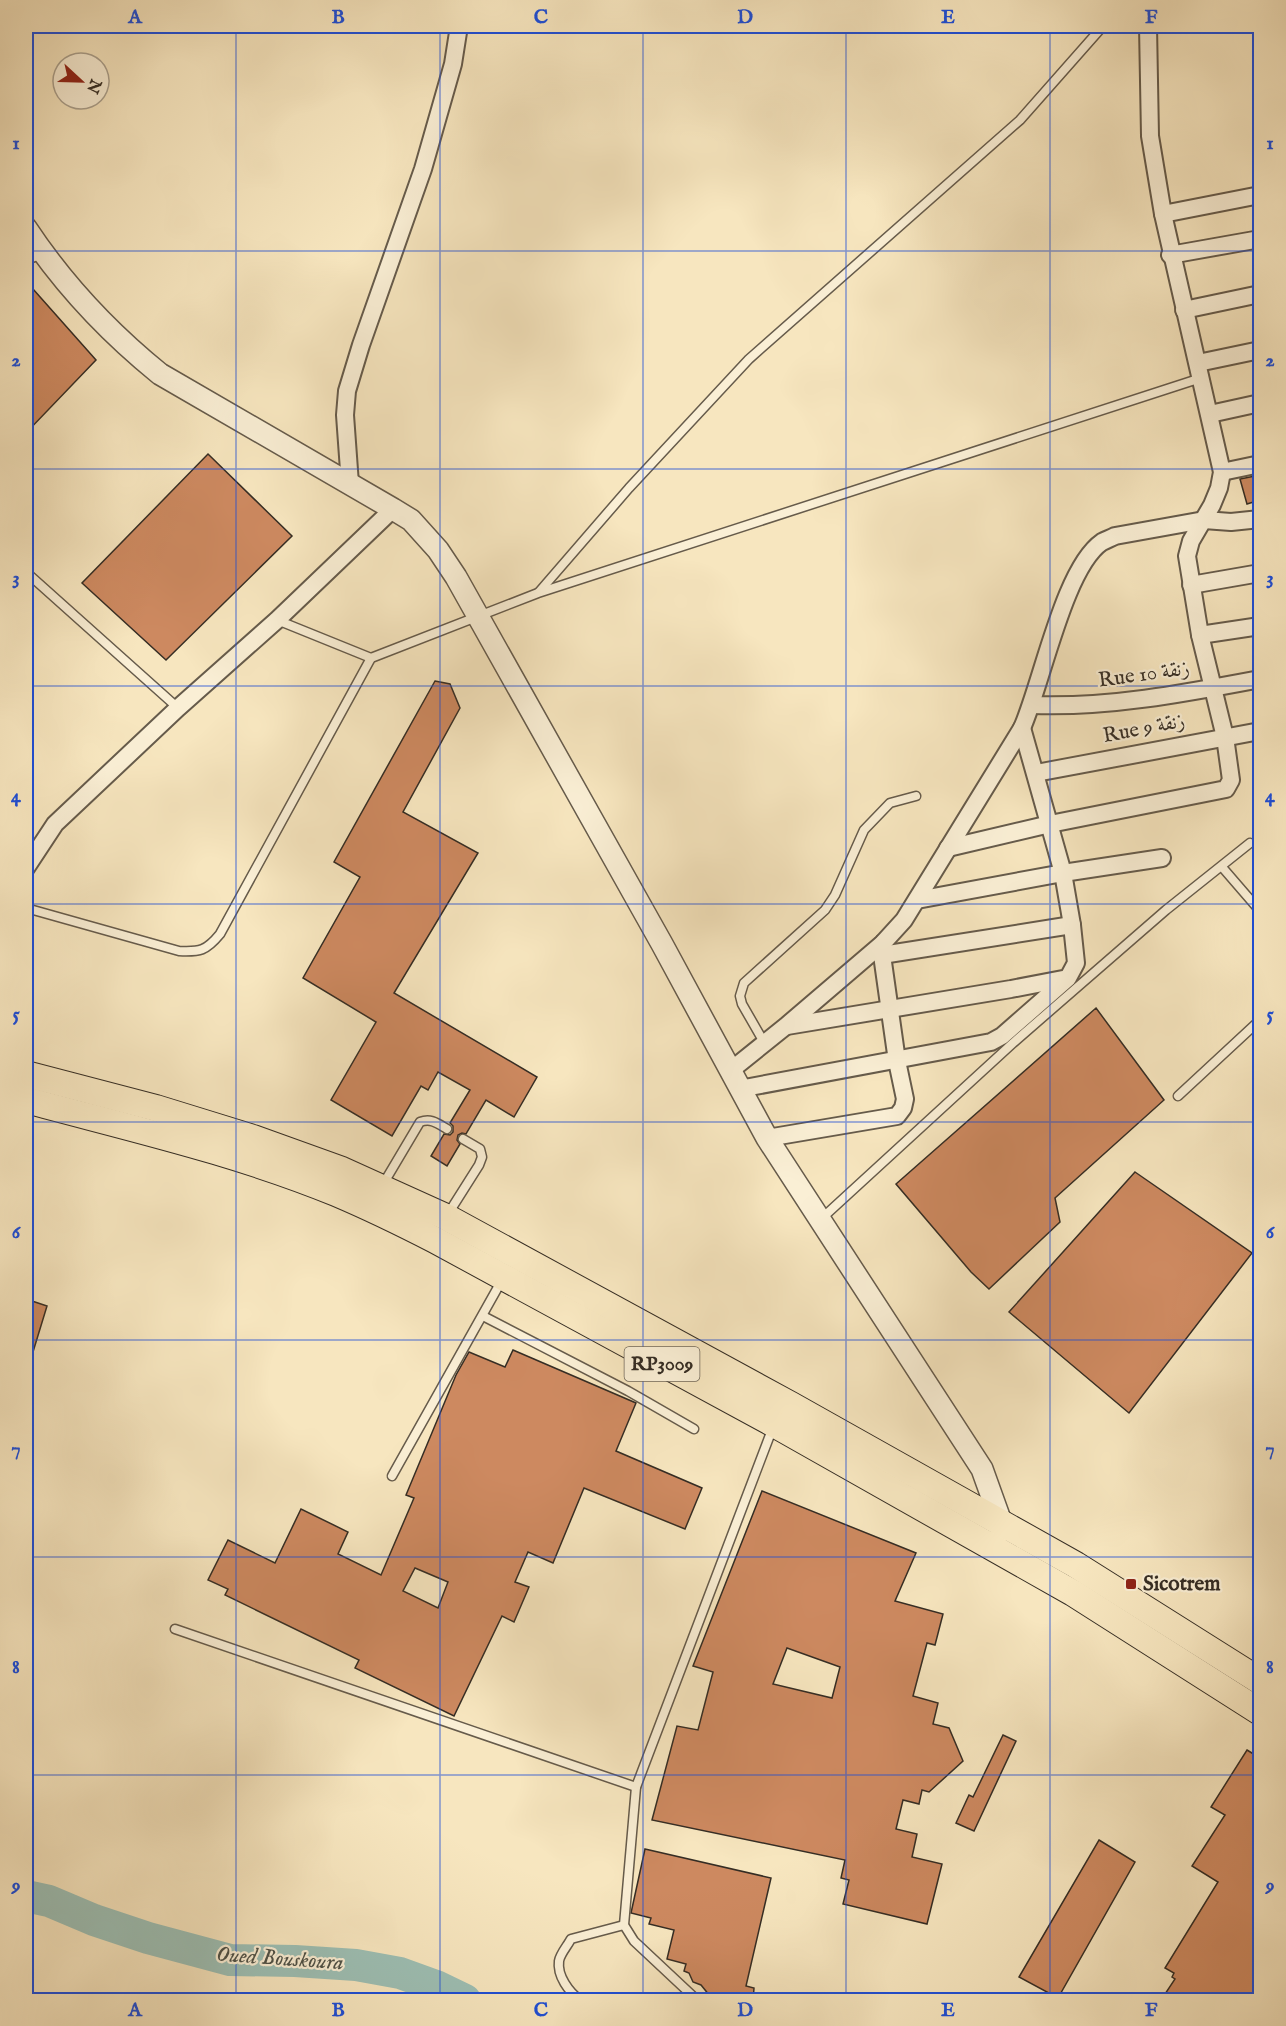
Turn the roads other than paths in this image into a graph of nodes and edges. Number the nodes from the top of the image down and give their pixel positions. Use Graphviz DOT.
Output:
graph roads {
  1 [pos="459,26"];
  2 [pos="1103,26"];
  3 [pos="1148,26"];
  4 [pos="1260,195"];
  5 [pos="1162,214"];
  6 [pos="26,228"];
  7 [pos="1260,239"];
  8 [pos="1170,255"];
  9 [pos="34,257"];
  10 [pos="1260,294"];
  11 [pos="1184,310"];
  12 [pos="1260,350"];
  13 [pos="1200,370"];
  14 [pos="1260,403"];
  15 [pos="1209,414"];
  16 [pos="1260,464"];
  17 [pos="1222,471"];
  18 [pos="350,484"];
  19 [pos="393,509"];
  20 [pos="1260,519"];
  21 [pos="1204,520"];
  22 [pos="26,573"];
  23 [pos="1260,573"];
  24 [pos="1191,585"];
  25 [pos="538,593"];
  26 [pos="480,616"];
  27 [pos="277,620"];
  28 [pos="1260,626"];
  29 [pos="1200,635"];
  30 [pos="371,658"];
  31 [pos="1260,679"];
  32 [pos="1211,688"];
  33 [pos="1032,705"];
  34 [pos="178,708"];
  35 [pos="1022,728"];
  36 [pos="1260,731"];
  37 [pos="1225,737"];
  38 [pos="1036,772"];
  39 [pos="916,796"];
  40 [pos="1050,824"];
  41 [pos="1250,843"];
  42 [pos="948,848"];
  43 [pos="1162,858"];
  44 [pos="1222,867"];
  45 [pos="26,868"];
  46 [pos="1063,873"];
  47 [pos="917,900"];
  48 [pos="26,908"];
  49 [pos="1260,911"];
  50 [pos="1072,926"];
  51 [pos="882,949"];
  52 [pos="1068,978"];
  53 [pos="891,1008"];
  54 [pos="1260,1020"];
  55 [pos="786,1026"];
  56 [pos="765,1044"];
  57 [pos="897,1061"];
  58 [pos="26,1074"];
  59 [pos="734,1080"];
  60 [pos="1178,1096"];
  61 [pos="26,1100"];
  62 [pos="447,1129"];
  63 [pos="767,1138"];
  64 [pos="463,1139"];
  65 [pos="381,1187"];
  66 [pos="446,1217"];
  67 [pos="819,1220"];
  68 [pos="503,1277"];
  69 [pos="483,1316"];
  70 [pos="774,1424"];
  71 [pos="694,1429"];
  72 [pos="392,1476"];
  73 [pos="1001,1522"];
  74 [pos="1002,1553"];
  75 [pos="175,1629"];
  76 [pos="1260,1681"];
  77 [pos="1260,1712"];
  78 [pos="636,1787"];
  79 [pos="624,1925"];
  80 [pos="580,2001"];
  81 [pos="697,2001"];
  1 -- 18 [label="street"];
  2 -- 25 [label="lane"];
  3 -- 5 [label="street"];
  4 -- 5 [label="street"];
  5 -- 8 [label="street"];
  6 -- 9 [label="street"];
  7 -- 8 [label="street"];
  8 -- 11 [label="street"];
  9 -- 18 [label="street"];
  10 -- 11 [label="street"];
  11 -- 13 [label="street"];
  12 -- 13 [label="street"];
  13 -- 15 [label="street"];
  13 -- 25 [label="lane"];
  14 -- 15 [label="street"];
  15 -- 17 [label="street"];
  16 -- 17 [label="street"];
  17 -- 21 [label="street"];
  18 -- 19 [label="street"];
  19 -- 26 [label="street"];
  19 -- 27 [label="street"];
  20 -- 21 [label="street"];
  21 -- 24 [label="street"];
  21 -- 33 [label="street"];
  22 -- 34 [label="lane"];
  23 -- 24 [label="street"];
  24 -- 29 [label="street"];
  25 -- 26 [label="lane"];
  26 -- 30 [label="lane"];
  26 -- 59 [label="street"];
  27 -- 30 [label="lane"];
  27 -- 34 [label="street"];
  28 -- 29 [label="street"];
  29 -- 32 [label="street"];
  30 -- 48 [label="lane"];
  31 -- 32 [label="street, Rue 10 زنقة"];
  32 -- 33 [label="street, Rue 10 زنقة"];
  32 -- 37 [label="street"];
  33 -- 35 [label="street"];
  34 -- 45 [label="street"];
  35 -- 38 [label="street"];
  35 -- 42 [label="street"];
  36 -- 37 [label="street, Rue 9 زنقة"];
  37 -- 38 [label="street, Rue 9 زنقة"];
  37 -- 40 [label="street"];
  38 -- 40 [label="street"];
  39 -- 56 [label="lane"];
  40 -- 42 [label="street"];
  40 -- 46 [label="street"];
  41 -- 44 [label="lane"];
  42 -- 47 [label="street"];
  43 -- 46 [label="street"];
  44 -- 49 [label="lane"];
  44 -- 67 [label="lane"];
  46 -- 47 [label="street"];
  46 -- 50 [label="street"];
  47 -- 51 [label="street"];
  50 -- 51 [label="street"];
  50 -- 52 [label="street"];
  51 -- 53 [label="street"];
  51 -- 55 [label="street"];
  52 -- 53 [label="street"];
  52 -- 57 [label="street"];
  53 -- 55 [label="street"];
  53 -- 57 [label="street"];
  54 -- 60 [label="lane"];
  55 -- 56 [label="street"];
  56 -- 59 [label="street"];
  57 -- 59 [label="street"];
  57 -- 63 [label="street"];
  58 -- 65 [label="main road, RP3009"];
  59 -- 63 [label="street"];
  61 -- 68 [label="main road, RP3009"];
  62 -- 65 [label="lane"];
  63 -- 67 [label="street"];
  64 -- 66 [label="lane"];
  65 -- 66 [label="main road, RP3009"];
  66 -- 73 [label="main road, RP3009"];
  67 -- 73 [label="street"];
  68 -- 69 [label="lane"];
  68 -- 70 [label="main road, RP3009"];
  69 -- 71 [label="lane"];
  69 -- 72 [label="lane"];
  70 -- 74 [label="main road, RP3009"];
  70 -- 78 [label="lane"];
  73 -- 74 [label="street"];
  73 -- 76 [label="main road, RP3009"];
  74 -- 77 [label="main road, RP3009"];
  75 -- 78 [label="lane"];
  78 -- 79 [label="lane"];
  79 -- 80 [label="lane"];
  79 -- 81 [label="lane"];
}
